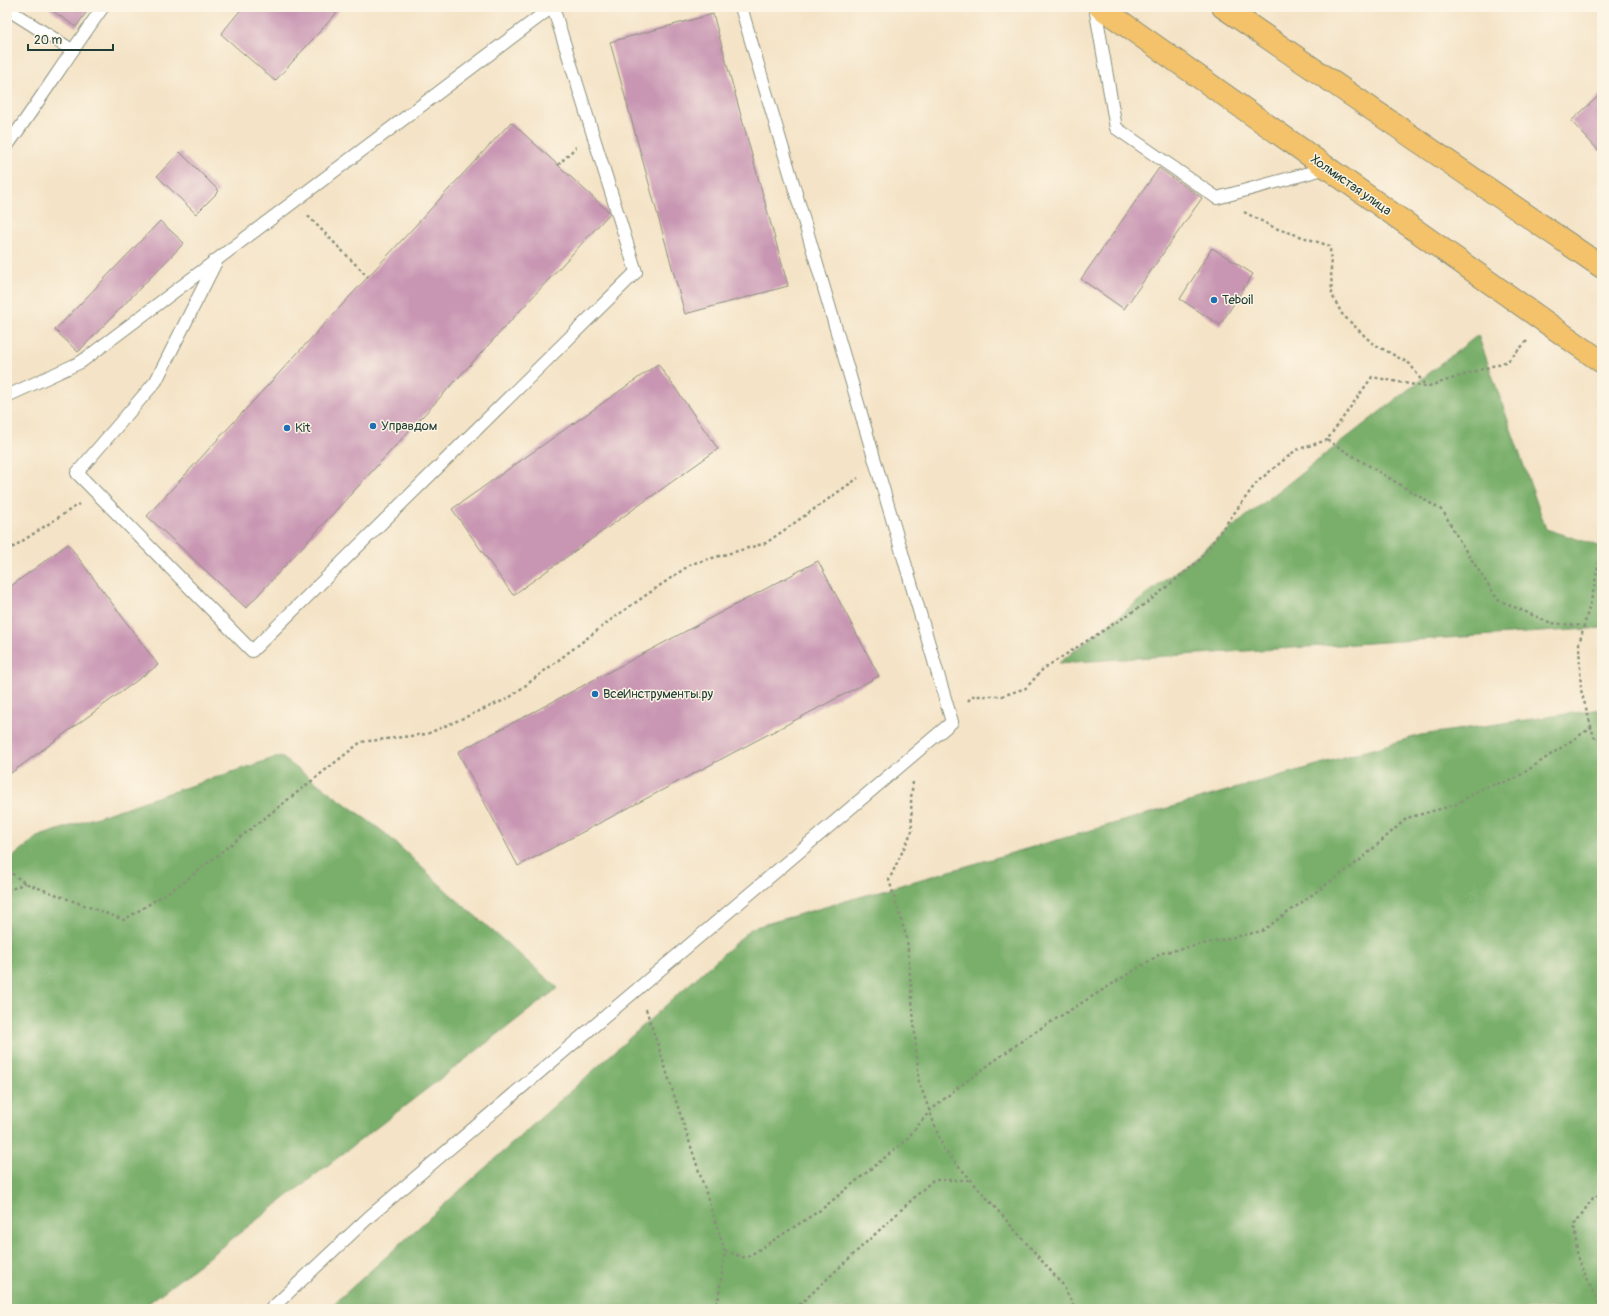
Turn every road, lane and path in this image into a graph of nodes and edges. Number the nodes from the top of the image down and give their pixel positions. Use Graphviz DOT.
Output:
graph roads {
  1 [pos="103,7"];
  2 [pos="552,7"];
  3 [pos="741,7"];
  4 [pos="1095,7"];
  5 [pos="1100,7"];
  6 [pos="1223,7"];
  7 [pos="7,9"];
  8 [pos="72,50"];
  9 [pos="7,146"];
  10 [pos="1327,168"];
  11 [pos="1217,198"];
  12 [pos="294,201"];
  13 [pos="217,260"];
  14 [pos="1602,267"];
  15 [pos="368,277"];
  16 [pos="1544,322"];
  17 [pos="1602,362"];
  18 [pos="1426,387"];
  19 [pos="7,396"];
  20 [pos="1327,440"];
  21 [pos="876,465"];
  22 [pos="96,492"];
  23 [pos="1602,543"];
  24 [pos="7,551"];
  25 [pos="1584,626"];
  26 [pos="952,722"];
  27 [pos="1592,727"];
  28 [pos="1602,741"];
  29 [pos="917,752"];
  30 [pos="7,870"];
  31 [pos="25,883"];
  32 [pos="7,891"];
  33 [pos="639,988"];
  34 [pos="930,1111"];
  35 [pos="971,1180"];
  36 [pos="1602,1194"];
  37 [pos="724,1251"];
  38 [pos="270,1309"];
  39 [pos="709,1309"];
  40 [pos="795,1309"];
  41 [pos="1075,1309"];
  42 [pos="1601,1309"];
  1 -- 8 [label="lane"];
  2 -- 12 [label="lane"];
  2 -- 22 [label="lane"];
  3 -- 21 [label="lane"];
  4 -- 11 [label="lane"];
  5 -- 10 [label="highway, Холмистая улица"];
  6 -- 14 [label="highway"];
  7 -- 8 [label="lane"];
  8 -- 9 [label="lane"];
  10 -- 11 [label="lane"];
  10 -- 16 [label="highway, Холмистая улица"];
  11 -- 18 [label="path"];
  12 -- 13 [label="lane"];
  12 -- 15 [label="path"];
  13 -- 19 [label="lane"];
  13 -- 22 [label="lane"];
  16 -- 17 [label="highway, Холмистая улица"];
  16 -- 18 [label="path"];
  18 -- 20 [label="path"];
  20 -- 25 [label="path"];
  20 -- 26 [label="path"];
  21 -- 26 [label="lane"];
  21 -- 31 [label="path"];
  22 -- 24 [label="path"];
  23 -- 25 [label="path"];
  25 -- 27 [label="path"];
  26 -- 29 [label="lane"];
  27 -- 28 [label="path"];
  27 -- 34 [label="path"];
  29 -- 33 [label="lane"];
  29 -- 34 [label="path"];
  30 -- 31 [label="path"];
  31 -- 32 [label="path"];
  33 -- 37 [label="path"];
  33 -- 38 [label="lane"];
  34 -- 35 [label="path"];
  34 -- 37 [label="path"];
  35 -- 40 [label="path"];
  35 -- 41 [label="path"];
  36 -- 42 [label="path"];
  37 -- 39 [label="path"];
}
